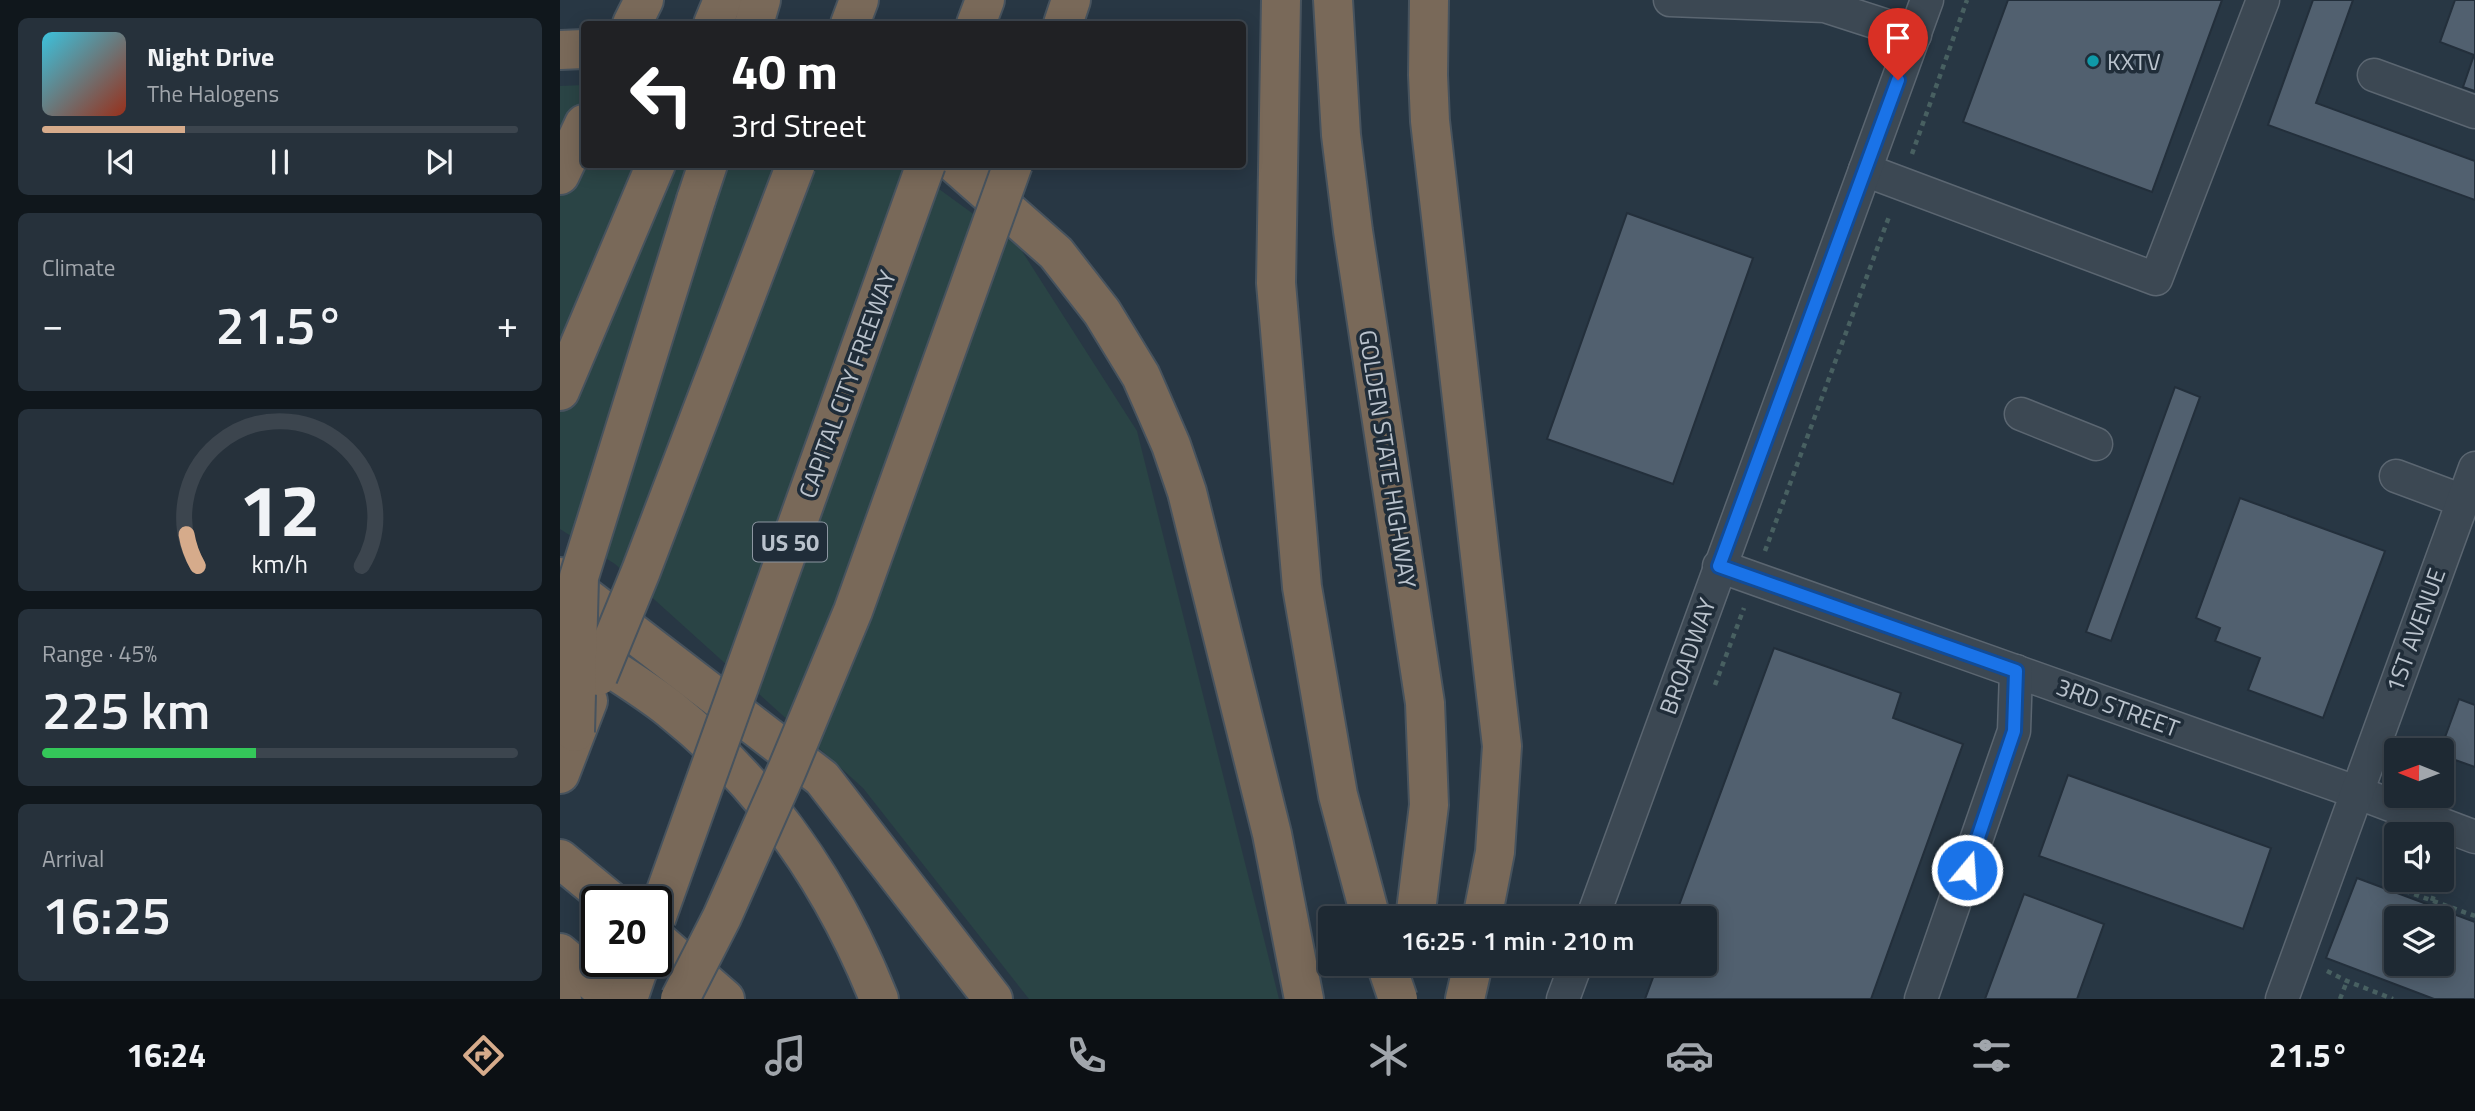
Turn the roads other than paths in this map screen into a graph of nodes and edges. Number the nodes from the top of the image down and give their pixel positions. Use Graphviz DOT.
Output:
graph roads {
  1 [pos="644,0"];
  2 [pos="723,0"];
  3 [pos="761,0"];
  4 [pos="859,0"];
  5 [pos="985,0"];
  6 [pos="1071,0"];
  7 [pos="1281,0"];
  8 [pos="1333,0"];
  9 [pos="1429,0"];
  10 [pos="1670,0"];
  11 [pos="1927,0"];
  12 [pos="2263,0"];
  13 [pos="634,21"];
  14 [pos="714,21"];
  15 [pos="755,21"];
  16 [pos="851,21"];
  17 [pos="977,21"];
  18 [pos="1064,21"];
  19 [pos="1915,34"];
  20 [pos="581,49"];
  21 [pos="560,50"];
  22 [pos="2374,75"];
  23 [pos="2475,112"];
  24 [pos="581,130"];
  25 [pos="654,168"];
  26 [pos="707,168"];
  27 [pos="794,168"];
  28 [pos="925,168"];
  29 [pos="960,168"];
  30 [pos="1012,168"];
  31 [pos="1865,170"];
  32 [pos="560,175"];
  33 [pos="560,391"];
  34 [pos="2021,414"];
  35 [pos="2096,444"];
  36 [pos="2475,468"];
  37 [pos="2396,475"];
  38 [pos="2463,501"];
  39 [pos="1719,566"];
  40 [pos="560,577"];
  41 [pos="560,635"];
  42 [pos="2016,671"];
  43 [pos="575,732"];
  44 [pos="560,774"];
  45 [pos="2356,792"];
  46 [pos="2475,837"];
  47 [pos="560,859"];
  48 [pos="593,886"];
  49 [pos="668,886"];
  50 [pos="1368,906"];
  51 [pos="1417,906"];
  52 [pos="1484,906"];
  53 [pos="1597,906"];
  54 [pos="672,953"];
  55 [pos="560,954"];
  56 [pos="1390,976"];
  57 [pos="1402,976"];
  58 [pos="1470,976"];
  59 [pos="1572,976"];
  60 [pos="636,977"];
  61 [pos="613,999"];
  62 [pos="628,999"];
  63 [pos="680,999"];
  64 [pos="725,999"];
  65 [pos="879,999"];
  66 [pos="993,999"];
  67 [pos="1304,999"];
  68 [pos="1397,999"];
  69 [pos="1465,999"];
  70 [pos="1563,999"];
  71 [pos="1921,999"];
  72 [pos="2282,999"];
  1 -- 13 [label="highway"];
  2 -- 14 [label="highway"];
  3 -- 15 [label="highway"];
  4 -- 16 [label="highway"];
  5 -- 17 [label="highway"];
  6 -- 18 [label="highway"];
  7 -- 50 [label="highway"];
  8 -- 51 [label="highway, GOLDEN STATE HIGHWAY"];
  9 -- 52 [label="highway"];
  10 -- 19 [label="street"];
  11 -- 19 [label="street, BROADWAY"];
  12 -- 31 [label="street"];
  19 -- 31 [label="street, BROADWAY"];
  20 -- 21 [label="highway"];
  22 -- 23 [label="street"];
  24 -- 32 [label="highway"];
  25 -- 33 [label="highway"];
  26 -- 43 [label="highway, bridge"];
  27 -- 43 [label="highway, bridge"];
  28 -- 49 [label="highway, CAPITAL CITY FREEWAY / US 50, bridge"];
  29 -- 67 [label="highway"];
  30 -- 63 [label="highway, bridge"];
  31 -- 39 [label="street, BROADWAY"];
  34 -- 35 [label="street"];
  36 -- 38 [label="street, 1ST AVENUE"];
  37 -- 38 [label="street"];
  38 -- 45 [label="street, 1ST AVENUE"];
  39 -- 42 [label="street, 3RD STREET"];
  39 -- 53 [label="street, BROADWAY"];
  40 -- 66 [label="highway"];
  41 -- 65 [label="highway"];
  42 -- 45 [label="street, 3RD STREET"];
  42 -- 71 [label="street"];
  43 -- 44 [label="highway"];
  45 -- 46 [label="street, 3RD STREET"];
  45 -- 72 [label="street, 1ST AVENUE"];
  47 -- 48 [label="highway"];
  54 -- 64 [label="highway"];
  55 -- 61 [label="highway"];
  56 -- 68 [label="highway, bridge"];
  57 -- 68 [label="highway"];
  58 -- 69 [label="highway"];
  59 -- 70 [label="street"];
  60 -- 62 [label="highway"];
}
